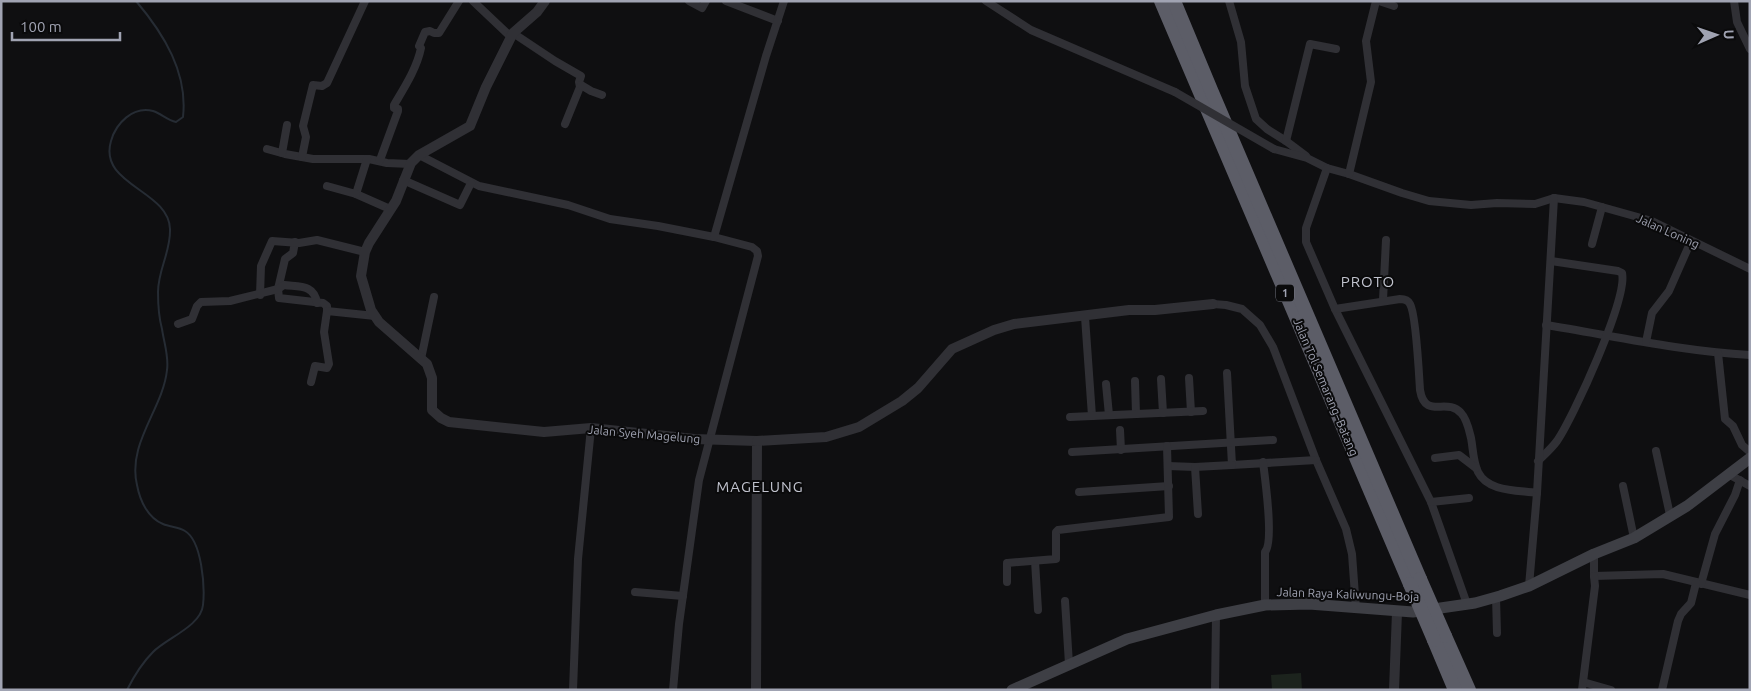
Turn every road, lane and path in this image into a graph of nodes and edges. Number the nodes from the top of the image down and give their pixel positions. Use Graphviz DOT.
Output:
graph roads {
  1 [pos="365,1"];
  2 [pos="459,1"];
  3 [pos="473,1"];
  4 [pos="545,1"];
  5 [pos="689,1"];
  6 [pos="706,1"];
  7 [pos="726,1"];
  8 [pos="784,1"];
  9 [pos="986,1"];
  10 [pos="1161,1"];
  11 [pos="1174,1"];
  12 [pos="1229,1"];
  13 [pos="1377,1"];
  14 [pos="1734,1"];
  15 [pos="1394,6"];
  16 [pos="778,21"];
  17 [pos="512,35"];
  18 [pos="1336,49"];
  19 [pos="1750,49"];
  20 [pos="581,85"];
  21 [pos="602,95"];
  22 [pos="566,124"];
  23 [pos="286,125"];
  24 [pos="1286,141"];
  25 [pos="267,149"];
  26 [pos="282,153"];
  27 [pos="419,155"];
  28 [pos="302,158"];
  29 [pos="1307,158"];
  30 [pos="366,159"];
  31 [pos="380,160"];
  32 [pos="410,164"];
  33 [pos="1327,168"];
  34 [pos="1349,174"];
  35 [pos="404,180"];
  36 [pos="471,182"];
  37 [pos="327,186"];
  38 [pos="356,194"];
  39 [pos="1554,198"];
  40 [pos="1602,207"];
  41 [pos="390,210"];
  42 [pos="714,237"];
  43 [pos="1386,240"];
  44 [pos="1691,241"];
  45 [pos="295,242"];
  46 [pos="1592,244"];
  47 [pos="365,252"];
  48 [pos="1551,261"];
  49 [pos="1750,269"];
  50 [pos="278,289"];
  51 [pos="260,294"];
  52 [pos="434,297"];
  53 [pos="1383,300"];
  54 [pos="317,302"];
  55 [pos="1213,304"];
  56 [pos="1335,309"];
  57 [pos="327,311"];
  58 [pos="375,316"];
  59 [pos="1085,316"];
  60 [pos="178,324"];
  61 [pos="1546,325"];
  62 [pos="1607,335"];
  63 [pos="1646,342"];
  64 [pos="1718,353"];
  65 [pos="1750,355"];
  66 [pos="421,358"];
  67 [pos="1227,373"];
  68 [pos="1189,378"];
  69 [pos="1161,379"];
  70 [pos="1134,381"];
  71 [pos="311,382"];
  72 [pos="1106,384"];
  73 [pos="1203,411"];
  74 [pos="1191,412"];
  75 [pos="1164,413"];
  76 [pos="1136,414"];
  77 [pos="1109,415"];
  78 [pos="1092,416"];
  79 [pos="1070,417"];
  80 [pos="592,428"];
  81 [pos="1120,430"];
  82 [pos="711,440"];
  83 [pos="1273,440"];
  84 [pos="756,441"];
  85 [pos="1230,442"];
  86 [pos="1167,446"];
  87 [pos="1122,450"];
  88 [pos="1656,451"];
  89 [pos="1072,452"];
  90 [pos="1750,452"];
  91 [pos="1435,458"];
  92 [pos="1750,458"];
  93 [pos="1316,460"];
  94 [pos="1263,462"];
  95 [pos="1538,462"];
  96 [pos="1232,464"];
  97 [pos="1168,466"];
  98 [pos="1195,467"];
  99 [pos="1476,468"];
  100 [pos="1735,477"];
  101 [pos="1169,486"];
  102 [pos="1623,486"];
  103 [pos="1750,486"];
  104 [pos="1079,492"];
  105 [pos="1537,493"];
  106 [pos="1469,498"];
  107 [pos="1431,502"];
  108 [pos="1198,514"];
  109 [pos="1670,515"];
  110 [pos="1634,538"];
  111 [pos="1594,554"];
  112 [pos="1035,561"];
  113 [pos="1594,576"];
  114 [pos="1007,582"];
  115 [pos="1415,582"];
  116 [pos="1698,583"];
  117 [pos="1529,586"];
  118 [pos="635,592"];
  119 [pos="1750,595"];
  120 [pos="683,596"];
  121 [pos="1496,597"];
  122 [pos="1065,601"];
  123 [pos="1467,604"];
  124 [pos="1265,605"];
  125 [pos="1356,609"];
  126 [pos="1038,610"];
  127 [pos="1397,612"];
  128 [pos="1216,615"];
  129 [pos="1497,632"];
  130 [pos="1439,638"];
  131 [pos="1069,664"];
  132 [pos="1582,686"];
  133 [pos="573,690"];
  134 [pos="673,690"];
  135 [pos="756,690"];
  136 [pos="1012,690"];
  137 [pos="1215,690"];
  138 [pos="1394,690"];
  139 [pos="1455,690"];
  140 [pos="1468,690"];
  141 [pos="1612,690"];
  142 [pos="1662,690"];
  1 -- 28 [label="street"];
  2 -- 31 [label="street"];
  3 -- 17 [label="street"];
  4 -- 17 [label="street, Jalan Syeh Magelung"];
  5 -- 6 [label="street"];
  7 -- 16 [label="street"];
  8 -- 16 [label="street"];
  9 -- 29 [label="street, bridge"];
  10 -- 115 [label="highway, Jalan Tol Semarang–Batang / 1"];
  11 -- 115 [label="highway, Jalan Tol Semarang–Batang / 1"];
  12 -- 24 [label="street"];
  13 -- 15 [label="street"];
  13 -- 34 [label="street"];
  14 -- 19 [label="street"];
  16 -- 42 [label="street"];
  17 -- 20 [label="street"];
  17 -- 27 [label="street, Jalan Syeh Magelung"];
  18 -- 24 [label="street"];
  20 -- 21 [label="street"];
  20 -- 22 [label="street"];
  23 -- 26 [label="street"];
  24 -- 29 [label="street"];
  25 -- 26 [label="street"];
  26 -- 28 [label="street"];
  27 -- 32 [label="street, Jalan Syeh Magelung"];
  27 -- 36 [label="street"];
  28 -- 30 [label="street"];
  29 -- 33 [label="street"];
  30 -- 31 [label="street"];
  30 -- 38 [label="street"];
  31 -- 32 [label="street"];
  32 -- 35 [label="street, Jalan Syeh Magelung"];
  33 -- 34 [label="street"];
  33 -- 56 [label="street"];
  34 -- 39 [label="street"];
  35 -- 36 [label="street"];
  35 -- 41 [label="street, Jalan Syeh Magelung"];
  36 -- 42 [label="street"];
  37 -- 38 [label="street"];
  38 -- 41 [label="street"];
  39 -- 40 [label="street, Jalan Loning"];
  39 -- 48 [label="street"];
  40 -- 44 [label="street, Jalan Loning"];
  40 -- 46 [label="street"];
  41 -- 47 [label="street, Jalan Syeh Magelung"];
  42 -- 82 [label="street"];
  43 -- 53 [label="street"];
  44 -- 49 [label="street, Jalan Loning"];
  44 -- 63 [label="street"];
  45 -- 47 [label="street"];
  45 -- 50 [label="street"];
  45 -- 51 [label="street"];
  47 -- 58 [label="street, Jalan Syeh Magelung"];
  48 -- 61 [label="street"];
  48 -- 62 [label="street"];
  50 -- 51 [label="street"];
  50 -- 54 [label="street"];
  50 -- 54 [label="street"];
  51 -- 60 [label="street"];
  52 -- 66 [label="street"];
  53 -- 56 [label="street"];
  53 -- 99 [label="street"];
  54 -- 57 [label="street"];
  55 -- 59 [label="street, Jalan Syeh Magelung"];
  55 -- 93 [label="street"];
  56 -- 107 [label="street"];
  57 -- 58 [label="street"];
  57 -- 71 [label="street"];
  58 -- 66 [label="street, Jalan Syeh Magelung"];
  59 -- 78 [label="street"];
  59 -- 84 [label="street, Jalan Syeh Magelung"];
  61 -- 62 [label="street"];
  61 -- 95 [label="street"];
  62 -- 63 [label="street"];
  62 -- 95 [label="street"];
  63 -- 64 [label="street"];
  64 -- 65 [label="street"];
  64 -- 90 [label="street"];
  66 -- 80 [label="street, Jalan Syeh Magelung"];
  67 -- 85 [label="street"];
  68 -- 74 [label="street"];
  69 -- 75 [label="street"];
  70 -- 76 [label="street"];
  72 -- 77 [label="street"];
  73 -- 74 [label="street"];
  74 -- 75 [label="street"];
  75 -- 76 [label="street"];
  76 -- 77 [label="street"];
  77 -- 78 [label="street"];
  78 -- 79 [label="street"];
  80 -- 82 [label="street, Jalan Syeh Magelung"];
  80 -- 133 [label="street"];
  81 -- 87 [label="street"];
  82 -- 84 [label="street, Jalan Syeh Magelung"];
  82 -- 120 [label="street"];
  83 -- 85 [label="street"];
  84 -- 135 [label="street"];
  85 -- 86 [label="street"];
  85 -- 96 [label="street"];
  86 -- 87 [label="street"];
  86 -- 97 [label="street"];
  87 -- 89 [label="street"];
  88 -- 109 [label="street"];
  91 -- 99 [label="street"];
  92 -- 100 [label="main road, Jalan Raya Kaliwungu-Boja"];
  93 -- 94 [label="street"];
  93 -- 125 [label="street"];
  94 -- 96 [label="street"];
  94 -- 124 [label="street"];
  95 -- 105 [label="street"];
  96 -- 98 [label="street"];
  97 -- 98 [label="street"];
  97 -- 101 [label="street"];
  98 -- 108 [label="street"];
  99 -- 105 [label="street"];
  100 -- 103 [label="street"];
  100 -- 109 [label="main road, Jalan Raya Kaliwungu-Boja"];
  100 -- 116 [label="street"];
  101 -- 104 [label="street"];
  101 -- 112 [label="street"];
  102 -- 110 [label="street"];
  105 -- 117 [label="street"];
  106 -- 107 [label="street"];
  107 -- 123 [label="street"];
  109 -- 110 [label="main road, Jalan Raya Kaliwungu-Boja"];
  110 -- 111 [label="main road, Jalan Raya Kaliwungu-Boja"];
  111 -- 113 [label="street"];
  111 -- 117 [label="main road, Jalan Raya Kaliwungu-Boja"];
  112 -- 114 [label="street"];
  112 -- 126 [label="street"];
  113 -- 116 [label="street"];
  113 -- 132 [label="street"];
  115 -- 130 [label="highway, Jalan Tol Semarang–Batang / 1, bridge"];
  116 -- 119 [label="street"];
  116 -- 142 [label="street"];
  117 -- 121 [label="main road, Jalan Raya Kaliwungu-Boja"];
  118 -- 120 [label="street"];
  120 -- 134 [label="street"];
  121 -- 123 [label="main road, Jalan Raya Kaliwungu-Boja"];
  121 -- 129 [label="street"];
  122 -- 131 [label="street"];
  123 -- 127 [label="main road, Jalan Raya Kaliwungu-Boja"];
  124 -- 125 [label="main road, Jalan Raya Kaliwungu-Boja"];
  124 -- 128 [label="main road, Jalan Raya Kaliwungu-Boja"];
  125 -- 127 [label="main road, Jalan Raya Kaliwungu-Boja"];
  127 -- 138 [label="street"];
  128 -- 131 [label="main road, Jalan Raya Kaliwungu-Boja"];
  128 -- 137 [label="street"];
  130 -- 139 [label="highway, Jalan Tol Semarang–Batang / 1"];
  130 -- 140 [label="highway, Jalan Tol Semarang–Batang / 1"];
  131 -- 136 [label="main road, Jalan Raya Kaliwungu-Boja"];
  132 -- 141 [label="street"];
}
